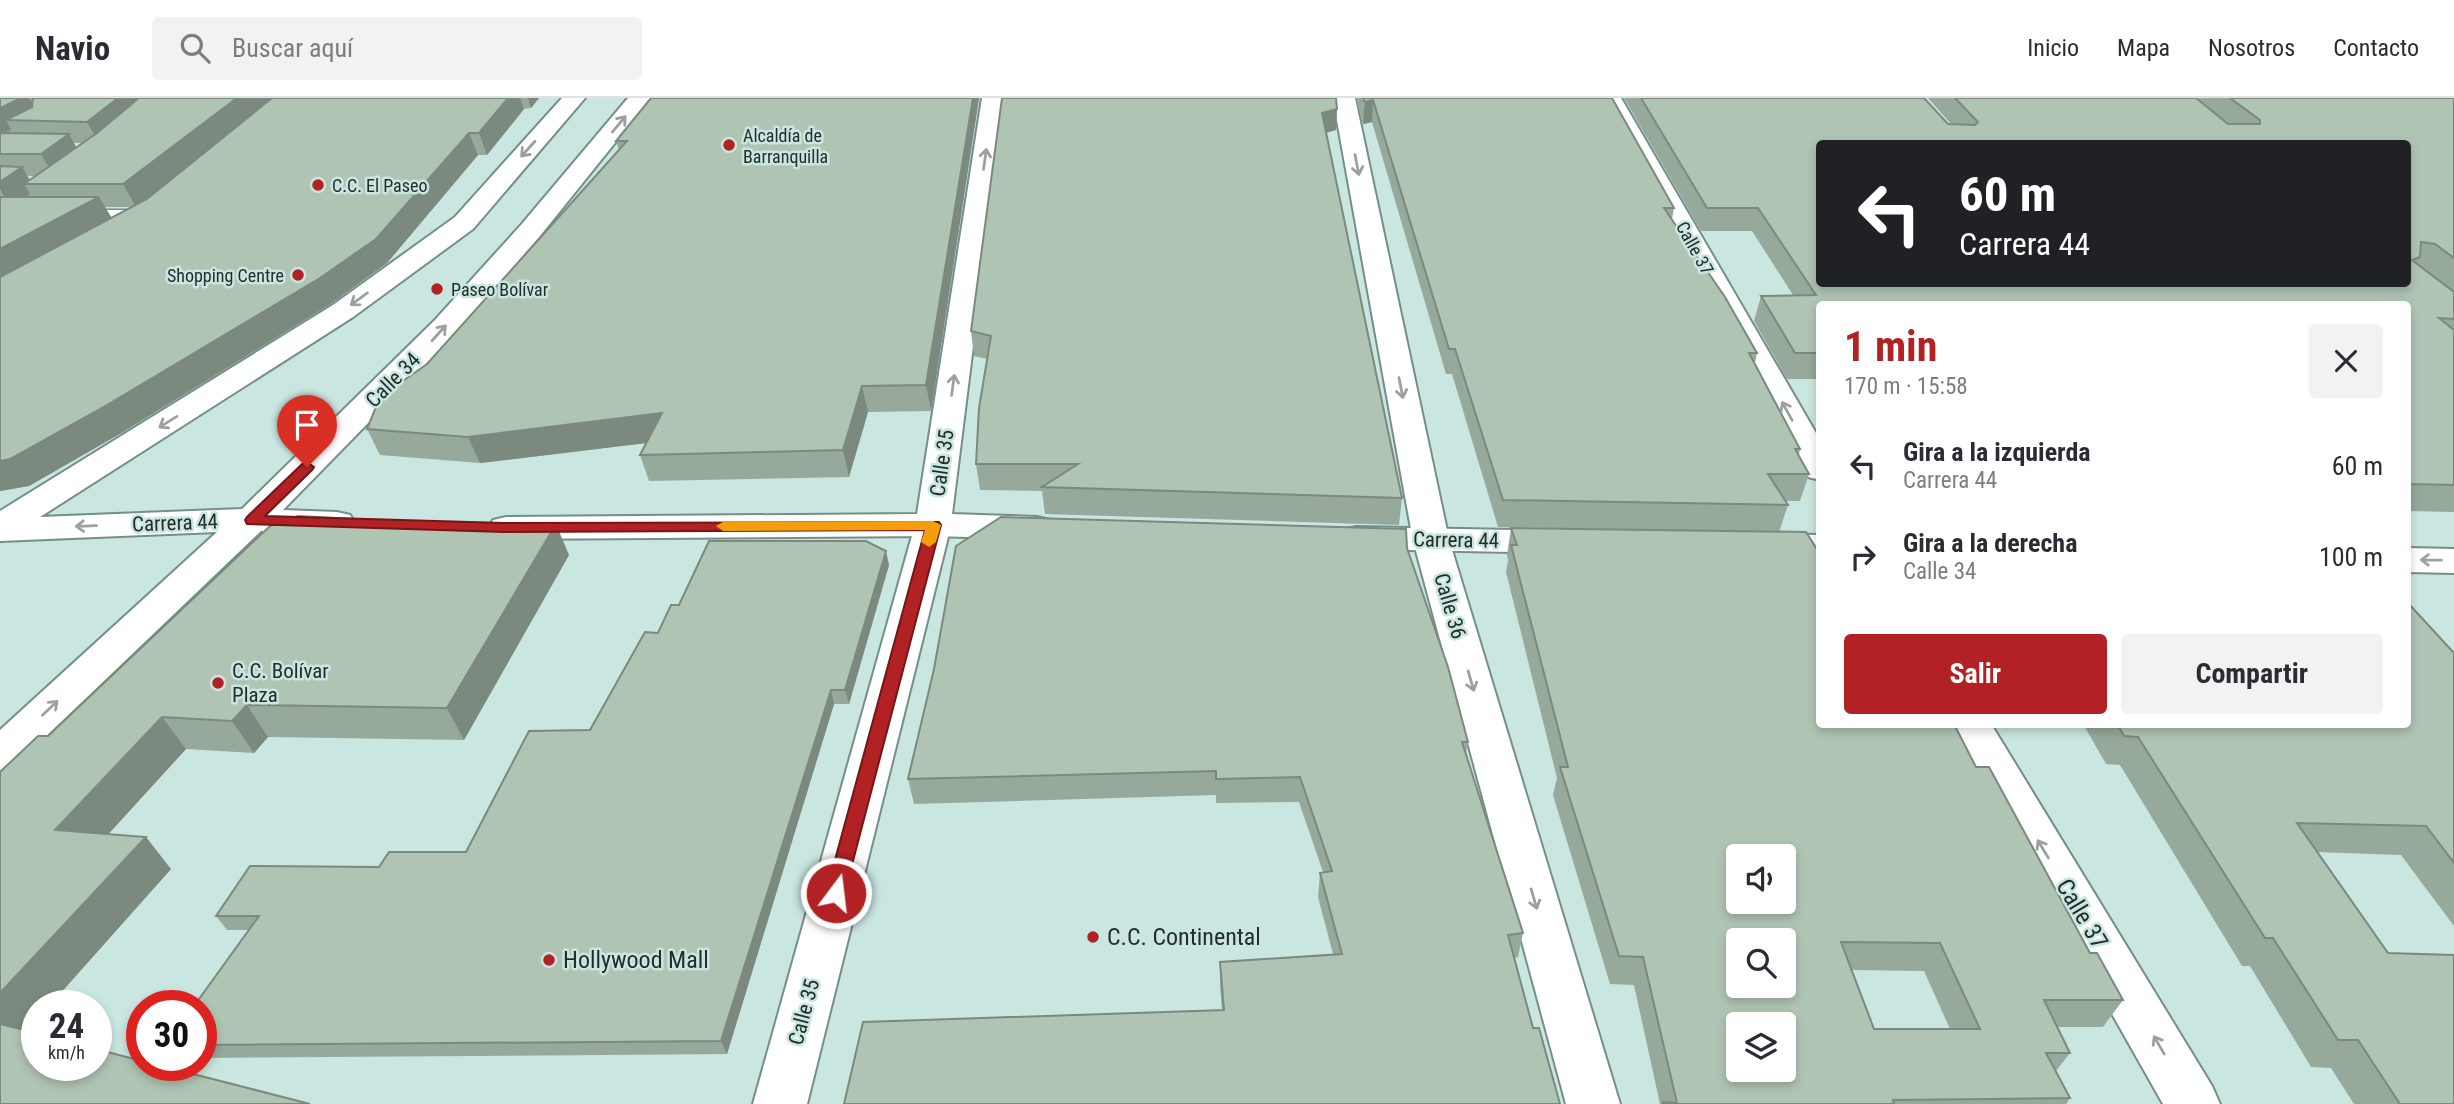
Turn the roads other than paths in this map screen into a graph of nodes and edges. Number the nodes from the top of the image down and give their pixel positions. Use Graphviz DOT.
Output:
graph roads {
  1 [pos="573,98"];
  2 [pos="640,98"];
  3 [pos="993,98"];
  4 [pos="1344,98"];
  5 [pos="1610,98"];
  6 [pos="170,198"];
  7 [pos="69,214"];
  8 [pos="149,215"];
  9 [pos="103,240"];
  10 [pos="1816,463"];
  11 [pos="253,520"];
  12 [pos="372,524"];
  13 [pos="933,525"];
  14 [pos="478,527"];
  15 [pos="0,528"];
  16 [pos="1072,529"];
  17 [pos="1320,537"];
  18 [pos="1431,540"];
  19 [pos="1598,542"];
  20 [pos="1723,544"];
  21 [pos="1816,546"];
  22 [pos="2411,560"];
  23 [pos="2454,561"];
  24 [pos="1971,728"];
  25 [pos="0,755"];
  26 [pos="780,1104"];
  27 [pos="1593,1104"];
  28 [pos="2193,1104"];
  1 -- 15 [label="street, one-way"];
  11 -- 2 [label="street, Calle 34, one-way"];
  13 -- 3 [label="street, Calle 35, one-way"];
  4 -- 18 [label="street, Calle 36, one-way"];
  10 -- 5 [label="street, Calle 37, one-way"];
  6 -- 8 [label="street"];
  7 -- 8 [label="lane"];
  8 -- 9 [label="street"];
  11 -- 12 [label="street, Carrera 44"];
  11 -- 15 [label="street, Carrera 44, one-way"];
  25 -- 11 [label="street, Calle 34, one-way"];
  13 -- 14 [label="street"];
  13 -- 16 [label="street"];
  13 -- 26 [label="street, Calle 35"];
  17 -- 18 [label="street, Carrera 44"];
  18 -- 19 [label="street, Carrera 44"];
  18 -- 27 [label="street, Calle 36, one-way"];
  20 -- 21 [label="street"];
  23 -- 22 [label="street, one-way"];
  28 -- 24 [label="street, Calle 37, one-way"];
}
